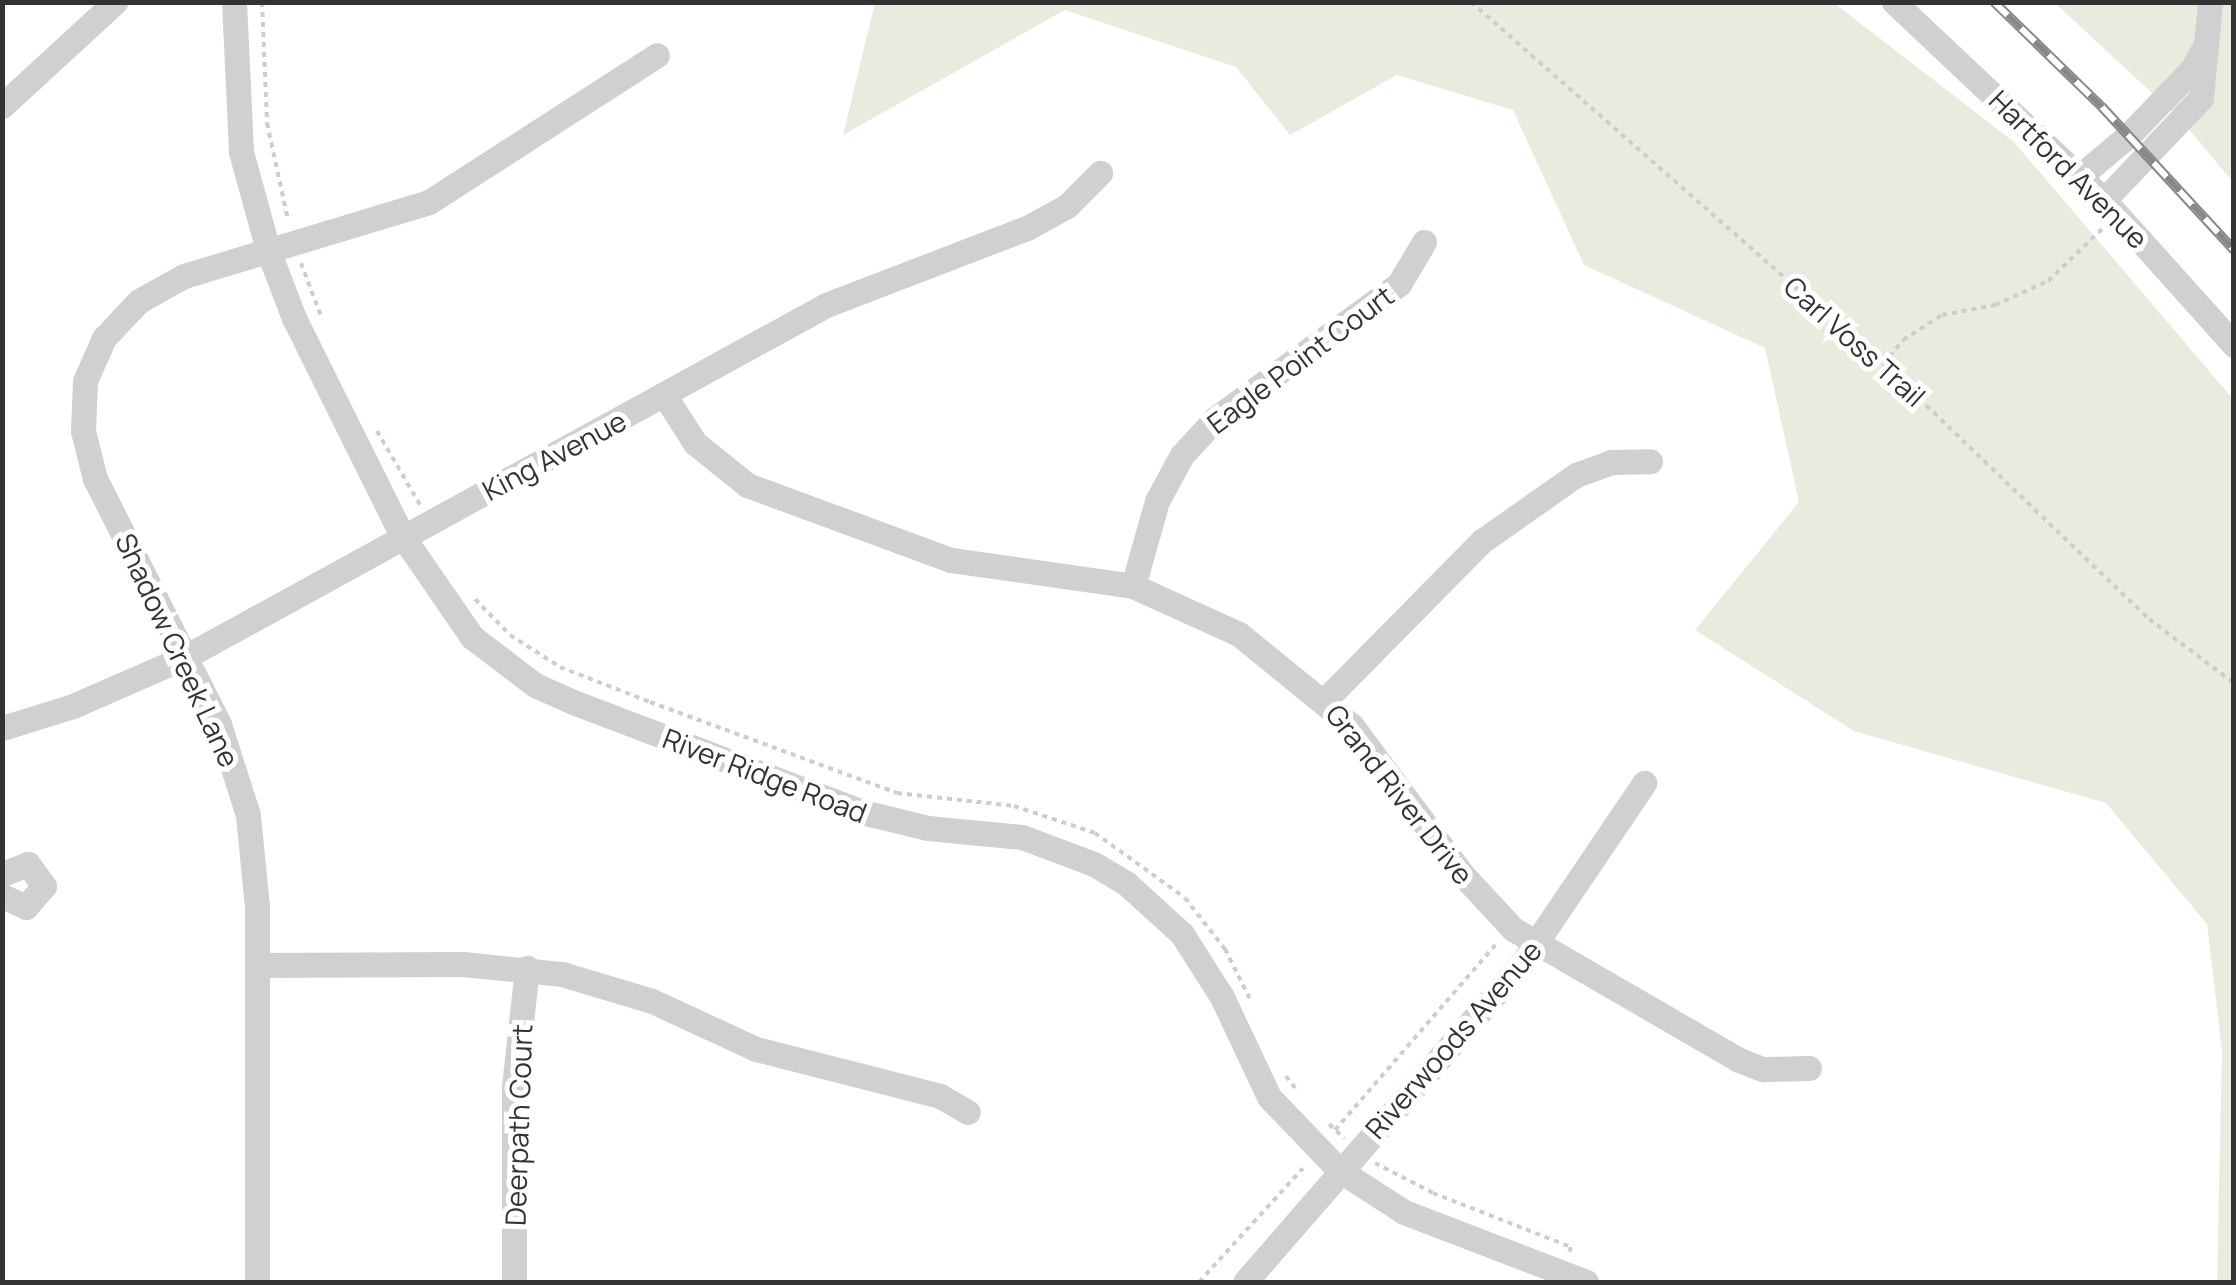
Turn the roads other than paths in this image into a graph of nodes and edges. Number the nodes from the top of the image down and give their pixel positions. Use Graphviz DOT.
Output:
graph roads {
  1 [pos="114,2"];
  2 [pos="234,2"];
  3 [pos="1894,2"];
  4 [pos="2210,2"];
  5 [pos="2210,31"];
  6 [pos="657,55"];
  7 [pos="2,106"];
  8 [pos="1100,173"];
  9 [pos="2080,176"];
  10 [pos="2105,212"];
  11 [pos="1424,242"];
  12 [pos="268,250"];
  13 [pos="2234,346"];
  14 [pos="666,396"];
  15 [pos="1650,461"];
  16 [pos="401,534"];
  17 [pos="1133,586"];
  18 [pos="185,657"];
  19 [pos="1326,699"];
  20 [pos="2,728"];
  21 [pos="1644,783"];
  22 [pos="2,874"];
  23 [pos="2,896"];
  24 [pos="1536,945"];
  25 [pos="257,965"];
  26 [pos="527,968"];
  27 [pos="1809,1068"];
  28 [pos="968,1112"];
  29 [pos="1339,1170"];
  30 [pos="257,1282"];
  31 [pos="514,1282"];
  32 [pos="1245,1282"];
  33 [pos="1586,1282"];
  1 -- 7 [label="street"];
  2 -- 12 [label="street, River Ridge Road"];
  3 -- 9 [label="street, Hartford Avenue"];
  4 -- 5 [label="street"];
  5 -- 9 [label="street"];
  5 -- 10 [label="street"];
  6 -- 12 [label="street, Shadow Creek Lane"];
  8 -- 14 [label="street, King Avenue"];
  9 -- 10 [label="street, Hartford Avenue"];
  10 -- 13 [label="street, Hartford Avenue"];
  11 -- 17 [label="street, Eagle Point Court"];
  12 -- 16 [label="street, River Ridge Road"];
  12 -- 18 [label="street, Shadow Creek Lane"];
  14 -- 16 [label="street, King Avenue"];
  14 -- 17 [label="street, Grand River Drive"];
  15 -- 19 [label="street"];
  16 -- 18 [label="street, King Avenue"];
  16 -- 29 [label="street, River Ridge Road"];
  17 -- 19 [label="street, Grand River Drive"];
  18 -- 20 [label="street, King Avenue"];
  18 -- 25 [label="street, Shadow Creek Lane"];
  19 -- 24 [label="street, Grand River Drive"];
  21 -- 24 [label="street, Riverwoods Avenue"];
  22 -- 23 [label="street"];
  24 -- 27 [label="street, Grand River Drive"];
  24 -- 29 [label="street, Riverwoods Avenue"];
  25 -- 26 [label="street"];
  25 -- 30 [label="street, Shadow Creek Lane"];
  26 -- 28 [label="street"];
  26 -- 31 [label="street, Deerpath Court"];
  29 -- 32 [label="street, Riverwoods Avenue"];
  29 -- 33 [label="street, River Ridge Road"];
}
